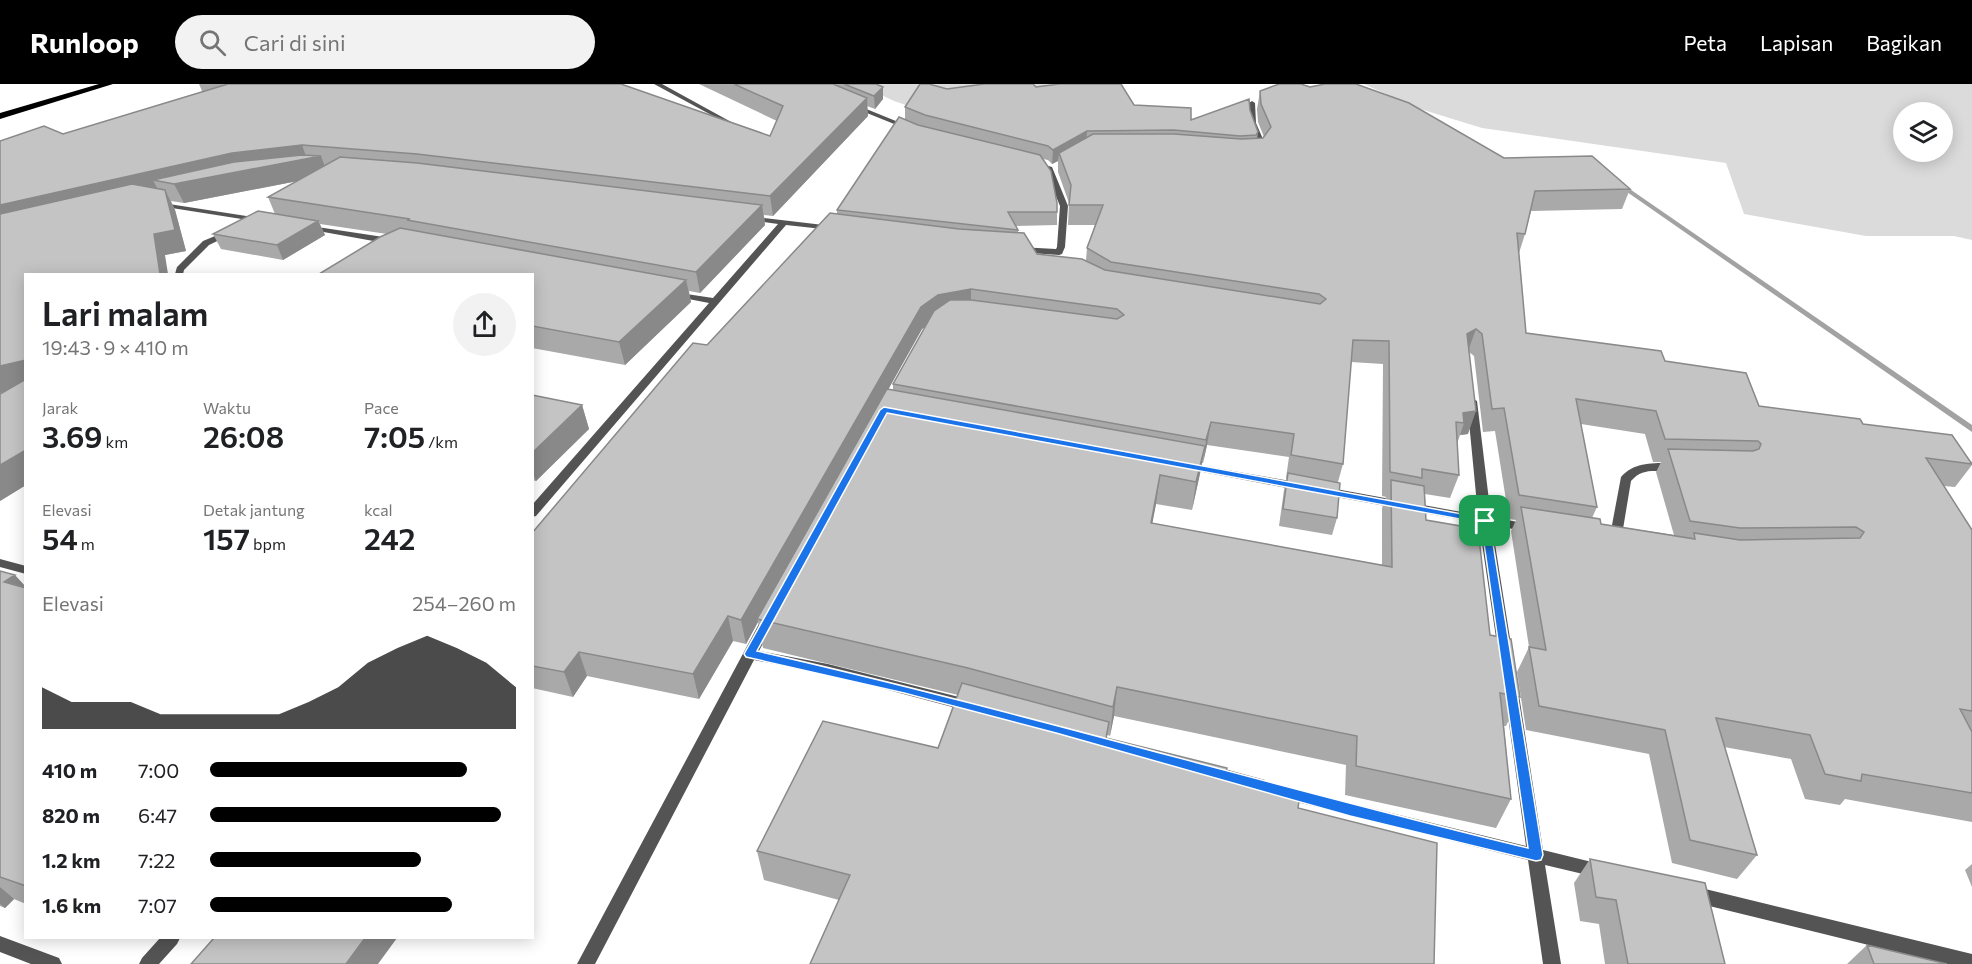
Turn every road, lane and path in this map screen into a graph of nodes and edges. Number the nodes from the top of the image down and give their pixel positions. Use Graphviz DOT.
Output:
graph roads {
  1 [pos="110,84"];
  2 [pos="657,84"];
  3 [pos="840,100"];
  4 [pos="1252,103"];
  5 [pos="1,115"];
  6 [pos="730,123"];
  7 [pos="922,133"];
  8 [pos="1246,154"];
  9 [pos="1038,161"];
  10 [pos="1061,165"];
  11 [pos="1051,170"];
  12 [pos="162,195"];
  13 [pos="737,217"];
  14 [pos="262,220"];
  15 [pos="272,222"];
  16 [pos="784,222"];
  17 [pos="293,225"];
  18 [pos="838,229"];
  19 [pos="395,248"];
  20 [pos="1008,249"];
  21 [pos="179,273"];
  22 [pos="670,293"];
  23 [pos="716,301"];
  24 [pos="1471,391"];
  25 [pos="1179,464"];
  26 [pos="1689,468"];
  27 [pos="534,511"];
  28 [pos="1485,521"];
  29 [pos="1544,531"];
  30 [pos="1613,542"];
  31 [pos="0,563"];
  32 [pos="24,569"];
  33 [pos="772,613"];
  34 [pos="750,654"];
  35 [pos="988,711"];
  36 [pos="1192,766"];
  37 [pos="1536,855"];
  38 [pos="1617,875"];
  39 [pos="1674,889"];
  40 [pos="170,939"];
  41 [pos="0,944"];
  42 [pos="1972,962"];
  43 [pos="53,964"];
  44 [pos="148,964"];
  45 [pos="586,964"];
  46 [pos="1552,964"];
  1 -- 5 [label="highway"];
  2 -- 6 [label="street"];
  3 -- 7 [label="street"];
  4 -- 8 [label="street"];
  9 -- 11 [label="street"];
  10 -- 11 [label="street"];
  11 -- 20 [label="street"];
  12 -- 14 [label="street"];
  13 -- 16 [label="street"];
  14 -- 15 [label="street"];
  14 -- 21 [label="street"];
  16 -- 18 [label="street"];
  16 -- 23 [label="street"];
  17 -- 19 [label="street"];
  22 -- 23 [label="street"];
  23 -- 27 [label="street"];
  24 -- 28 [label="street"];
  25 -- 28 [label="street"];
  26 -- 30 [label="street"];
  28 -- 29 [label="street"];
  28 -- 37 [label="street"];
  31 -- 32 [label="street"];
  33 -- 34 [label="street"];
  34 -- 35 [label="street"];
  34 -- 45 [label="street"];
  36 -- 37 [label="street"];
  37 -- 38 [label="street"];
  37 -- 46 [label="street"];
  39 -- 42 [label="street"];
  40 -- 44 [label="street"];
  41 -- 43 [label="street"];
}
